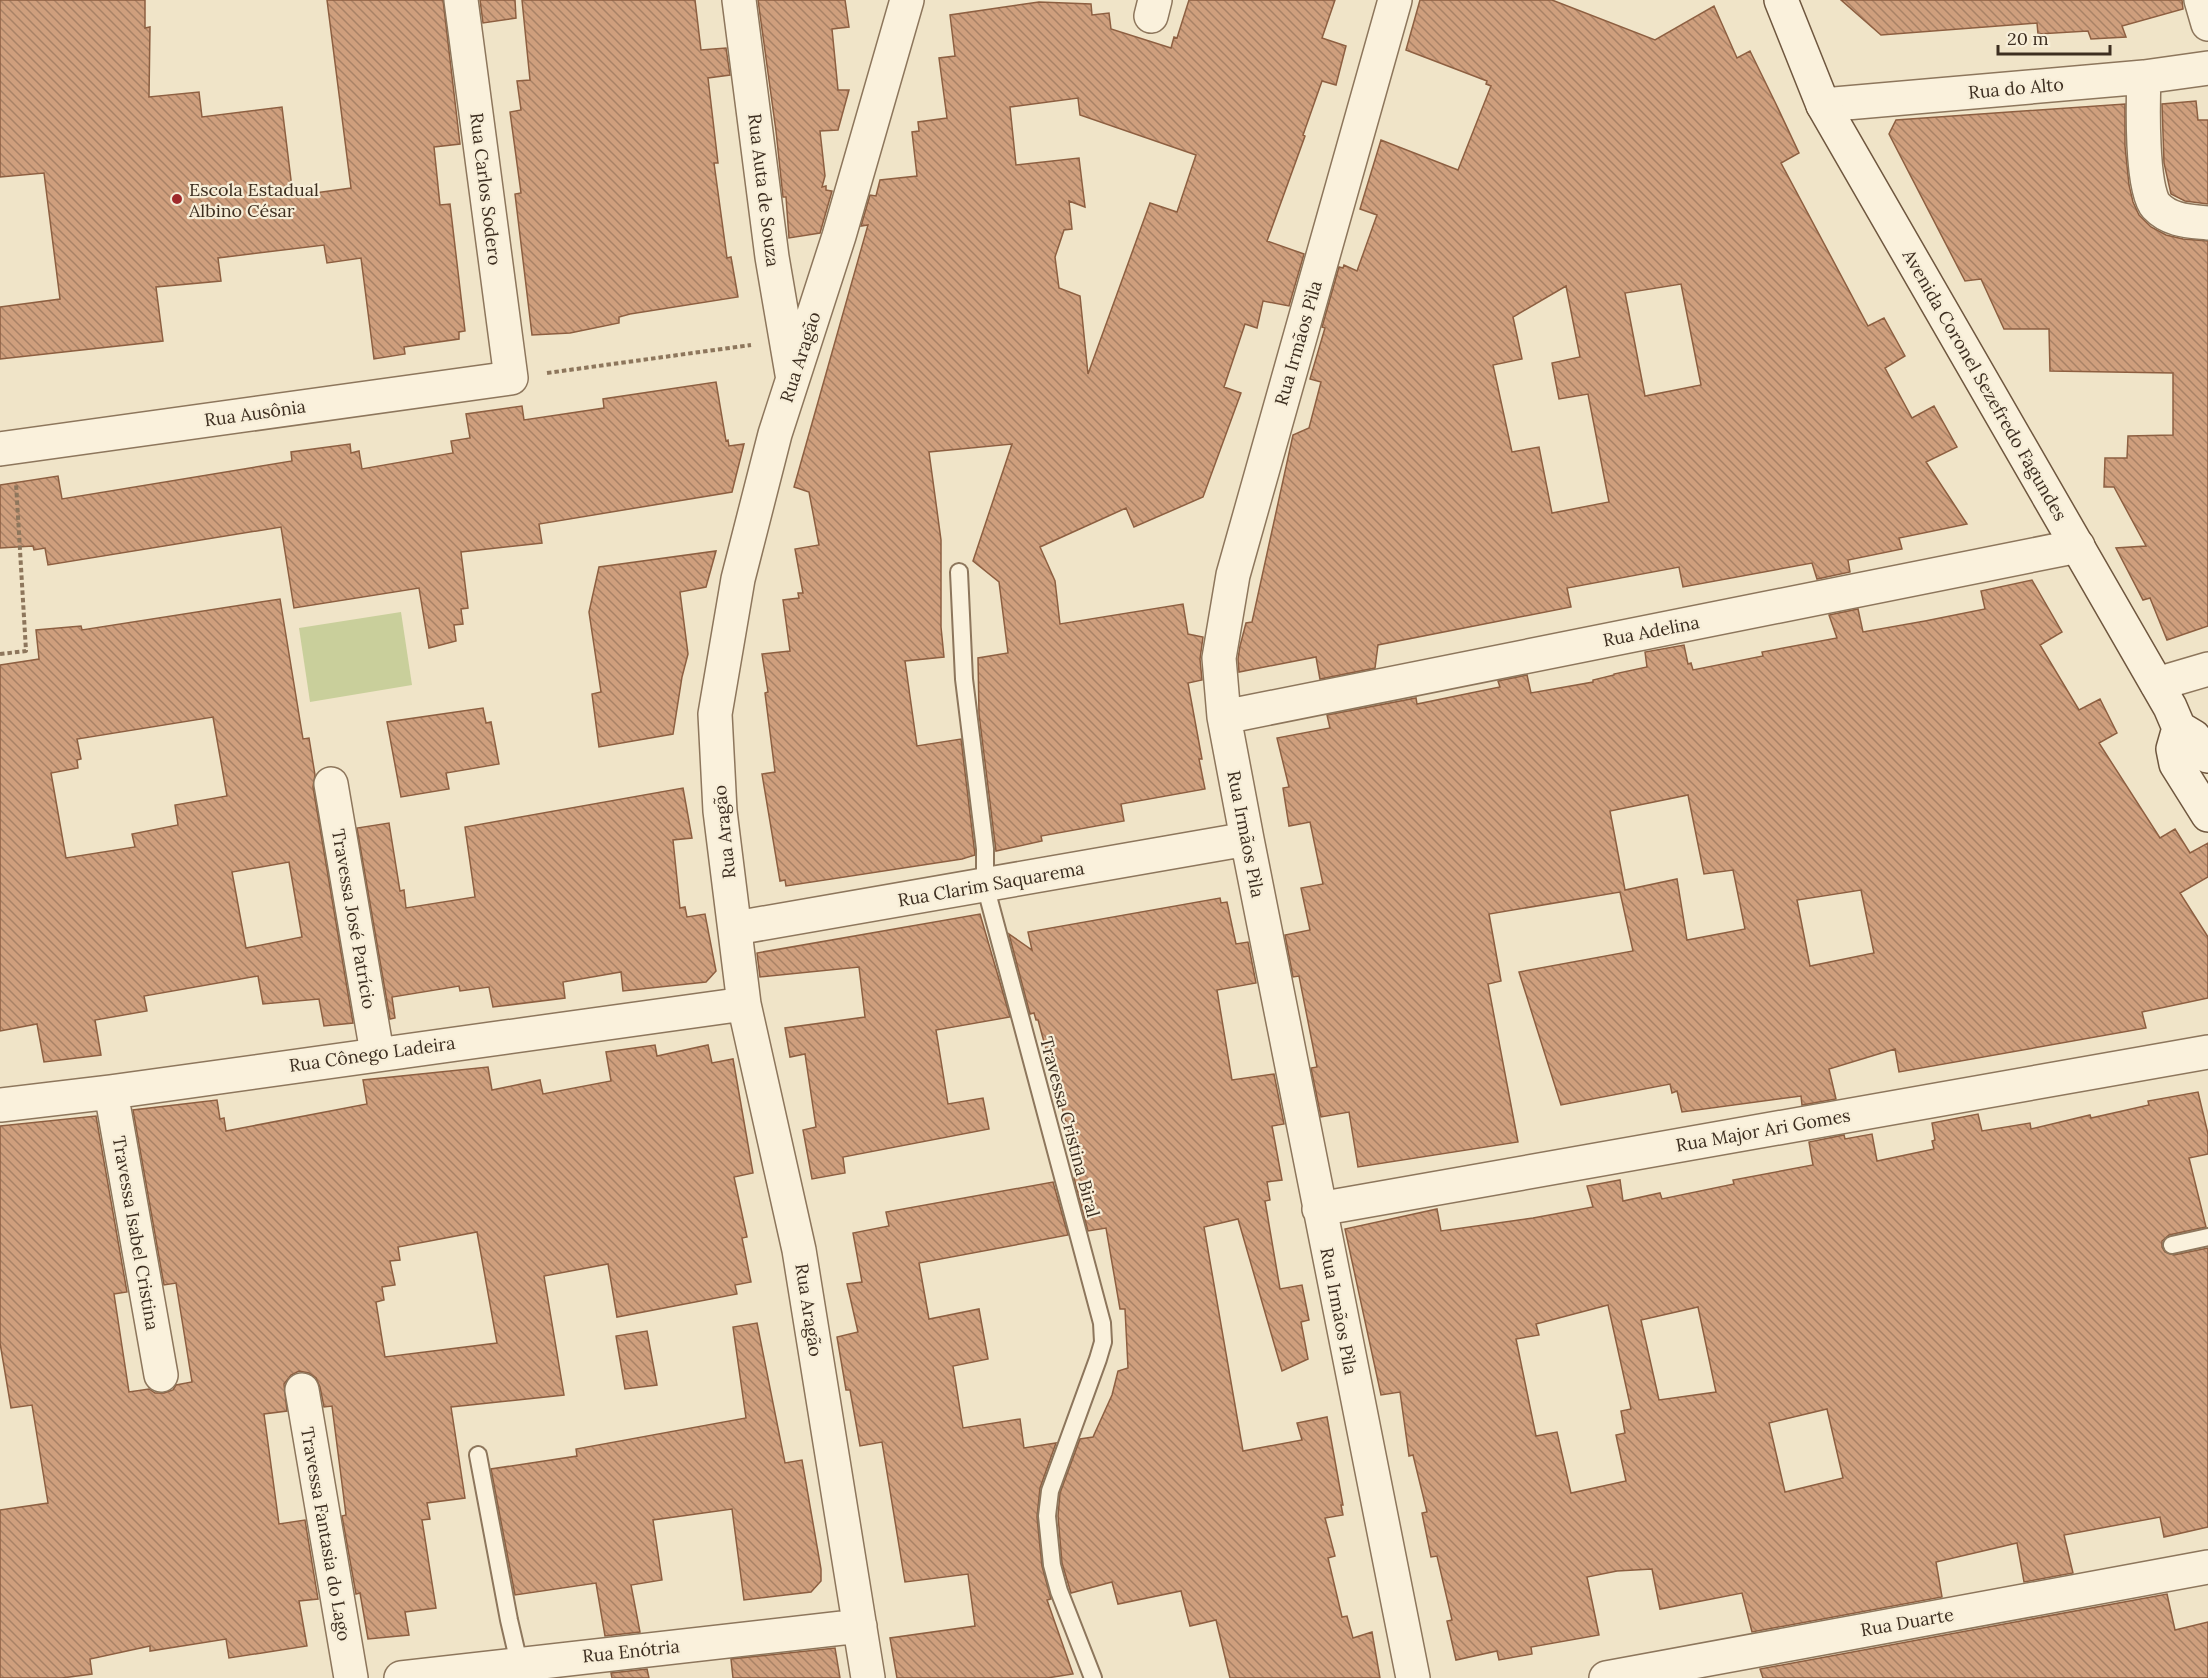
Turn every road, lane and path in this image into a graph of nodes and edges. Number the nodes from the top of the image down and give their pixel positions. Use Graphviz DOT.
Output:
graph roads {
  1 [pos="461,0"];
  2 [pos="739,0"];
  3 [pos="907,0"];
  4 [pos="1395,0"];
  5 [pos="1781,0"];
  6 [pos="2201,0"];
  7 [pos="2208,24"];
  8 [pos="2208,68"];
  9 [pos="2144,77"];
  10 [pos="1823,105"];
  11 [pos="2208,223"];
  12 [pos="786,342"];
  13 [pos="511,378"];
  14 [pos="793,379"];
  15 [pos="7,448"];
  16 [pos="2078,546"];
  17 [pos="958,572"];
  18 [pos="0,654"];
  19 [pos="2208,669"];
  20 [pos="2157,684"];
  21 [pos="1224,717"];
  22 [pos="2179,728"];
  23 [pos="2208,756"];
  24 [pos="331,784"];
  25 [pos="2208,814"];
  26 [pos="1247,839"];
  27 [pos="985,885"];
  28 [pos="736,928"];
  29 [pos="744,1004"];
  30 [pos="2208,1052"];
  31 [pos="377,1053"];
  32 [pos="111,1092"];
  33 [pos="0,1105"];
  34 [pos="1319,1209"];
  35 [pos="2208,1237"];
  36 [pos="2172,1245"];
  37 [pos="162,1375"];
  38 [pos="302,1390"];
  39 [pos="478,1455"];
  40 [pos="2208,1567"];
  41 [pos="860,1626"];
  42 [pos="519,1663"];
  43 [pos="351,1678"];
  44 [pos="401,1678"];
  45 [pos="868,1678"];
  46 [pos="1093,1678"];
  47 [pos="1413,1678"];
  48 [pos="1606,1678"];
  1 -- 13 [label="street, Rua Carlos Sodero"];
  2 -- 12 [label="street, Rua Auta de Souza"];
  3 -- 14 [label="street, Rua Aragão"];
  4 -- 21 [label="street, Rua Irmãos Pìla"];
  5 -- 10 [label="street, Avenida Coronel Sezefredo Fagundes"];
  6 -- 7 [label="street"];
  8 -- 9 [label="street, Rua do Alto"];
  9 -- 10 [label="street, Rua do Alto"];
  9 -- 11 [label="street"];
  10 -- 16 [label="street, Avenida Coronel Sezefredo Fagundes"];
  12 -- 13 [label="path"];
  12 -- 14 [label="street, Rua Auta de Souza"];
  13 -- 15 [label="street, Rua Ausônia"];
  14 -- 28 [label="street, Rua Aragão"];
  15 -- 18 [label="path"];
  16 -- 20 [label="street, Avenida Coronel Sezefredo Fagundes"];
  16 -- 21 [label="street, Rua Adelina"];
  17 -- 27 [label="lane, Travessa Cristina Biral"];
  19 -- 20 [label="street"];
  20 -- 22 [label="street, Avenida Coronel Sezefredo Fagundes"];
  21 -- 26 [label="street, Rua Irmãos Pìla"];
  22 -- 23 [label="street, Avenida Coronel Sezefredo Fagundes"];
  22 -- 25 [label="street"];
  24 -- 31 [label="street, Travessa José Patrício"];
  26 -- 27 [label="street, Rua Clarim Saquarema"];
  26 -- 34 [label="street, Rua Irmãos Pìla"];
  27 -- 28 [label="street, Rua Clarim Saquarema"];
  27 -- 46 [label="lane, Travessa Cristina Biral"];
  28 -- 29 [label="street, Rua Aragão"];
  29 -- 31 [label="street, Rua Cônego Ladeira"];
  29 -- 41 [label="street, Rua Aragão"];
  30 -- 34 [label="street, Rua Major Ari Gomes"];
  31 -- 32 [label="street, Rua Cônego Ladeira"];
  32 -- 33 [label="street, Rua Cônego Ladeira"];
  32 -- 37 [label="street, Travessa Isabel Cristina"];
  34 -- 47 [label="street, Rua Irmãos Pìla"];
  35 -- 36 [label="lane"];
  38 -- 43 [label="street, Travessa Fantasia do Lago"];
  39 -- 42 [label="lane"];
  40 -- 48 [label="street, Rua Duarte"];
  41 -- 42 [label="street, Rua Enótria"];
  41 -- 45 [label="street, Rua Aragão"];
  42 -- 44 [label="street, Rua Enótria"];
}
